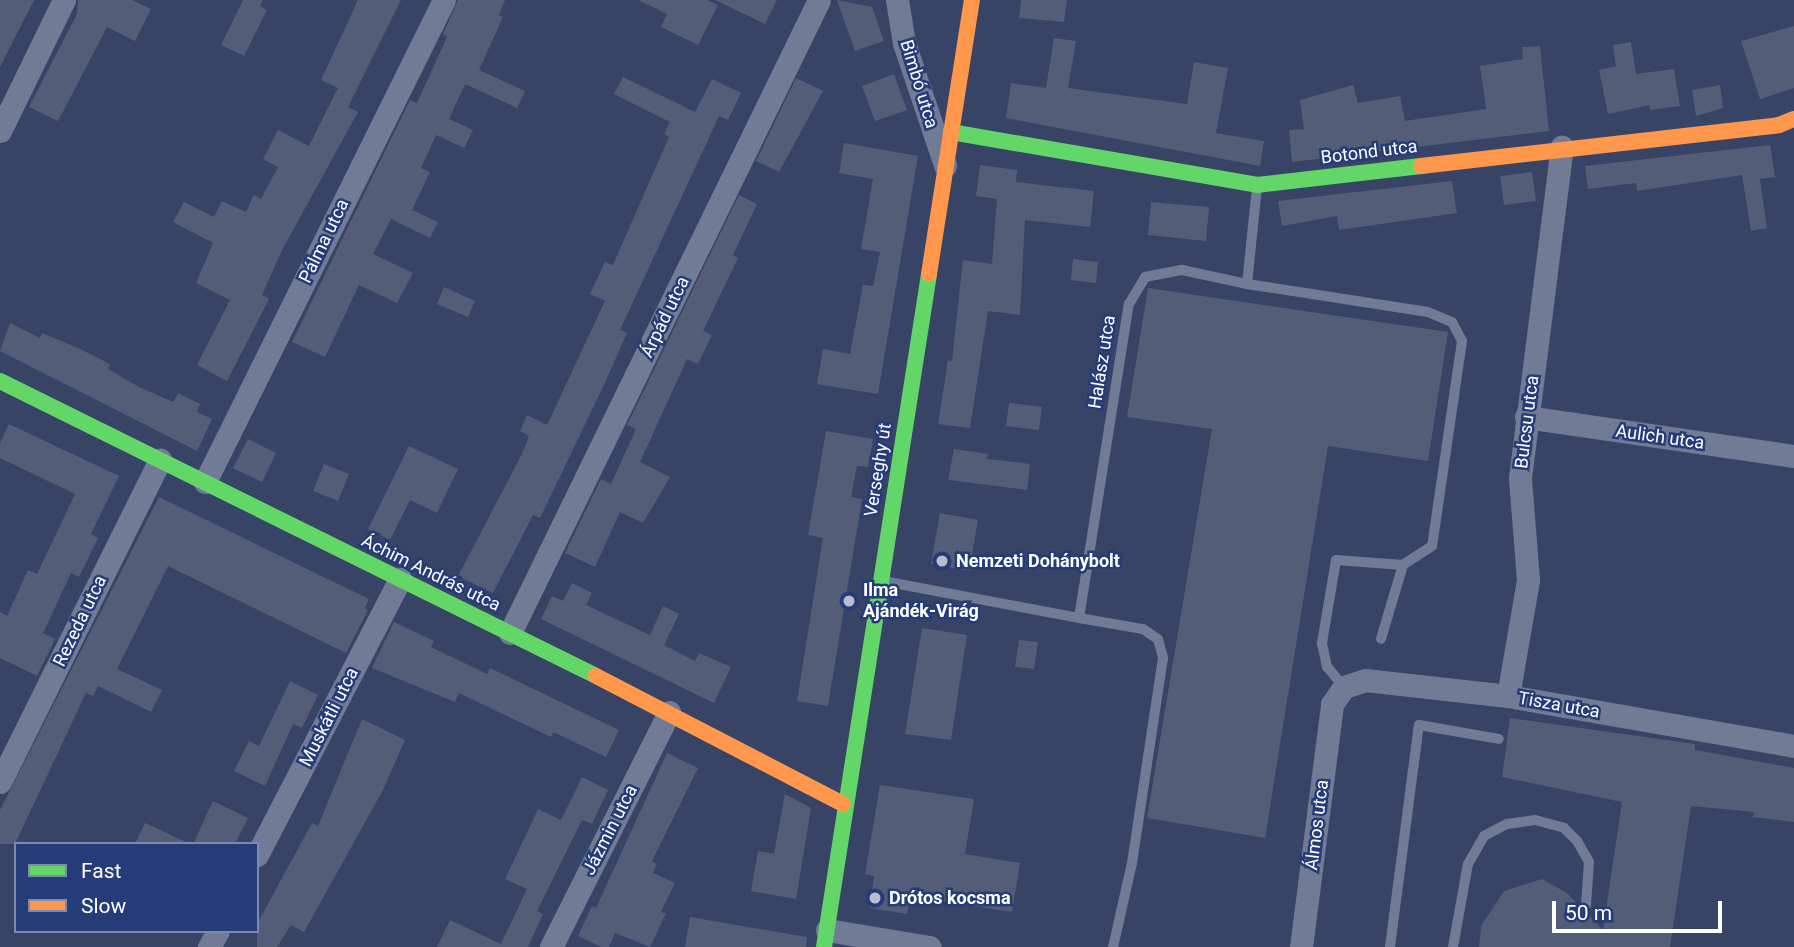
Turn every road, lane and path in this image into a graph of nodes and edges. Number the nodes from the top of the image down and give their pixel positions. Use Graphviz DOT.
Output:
graph roads {
  1 [pos="64,0"];
  2 [pos="444,0"];
  3 [pos="819,0"];
  4 [pos="897,0"];
  5 [pos="967,0"];
  6 [pos="972,0"];
  7 [pos="1794,119"];
  8 [pos="0,131"];
  9 [pos="951,132"];
  10 [pos="1562,147"];
  11 [pos="946,167"];
  12 [pos="1257,185"];
  13 [pos="1247,285"];
  14 [pos="0,381"];
  15 [pos="1526,417"];
  16 [pos="1794,456"];
  17 [pos="160,460"];
  18 [pos="205,482"];
  19 [pos="1403,565"];
  20 [pos="400,579"];
  21 [pos="880,580"];
  22 [pos="1079,618"];
  23 [pos="510,633"];
  24 [pos="1381,639"];
  25 [pos="1338,695"];
  26 [pos="1508,696"];
  27 [pos="670,712"];
  28 [pos="1499,739"];
  29 [pos="1794,746"];
  30 [pos="0,782"];
  31 [pos="843,804"];
  32 [pos="259,851"];
  33 [pos="1586,905"];
  34 [pos="825,938"];
  35 [pos="551,947"];
  36 [pos="930,947"];
  37 [pos="1113,947"];
  38 [pos="1301,947"];
  39 [pos="1390,947"];
  40 [pos="1454,947"];
  1 -- 8 [label="street"];
  2 -- 18 [label="street, Pálma utca"];
  3 -- 23 [label="street, Árpád utca"];
  4 -- 11 [label="street, Bimbó utca"];
  5 -- 6 [label="street"];
  6 -- 9 [label="street, Verseghy út"];
  7 -- 10 [label="street, Botond utca"];
  9 -- 11 [label="street, Verseghy út"];
  9 -- 12 [label="street, Botond utca"];
  10 -- 12 [label="street, Botond utca"];
  10 -- 15 [label="street, Bulcsu utca"];
  11 -- 21 [label="street, Verseghy út"];
  12 -- 13 [label="lane"];
  13 -- 19 [label="lane"];
  13 -- 22 [label="lane, Halász utca"];
  14 -- 17 [label="street, Áchim András utca"];
  15 -- 16 [label="street, Aulich utca"];
  15 -- 26 [label="street, Bulcsu utca"];
  17 -- 18 [label="street, Áchim András utca"];
  17 -- 30 [label="street, Rezeda utca"];
  18 -- 20 [label="street, Áchim András utca"];
  19 -- 24 [label="lane"];
  19 -- 25 [label="lane"];
  20 -- 23 [label="street, Áchim András utca"];
  20 -- 32 [label="street, Muskátli utca"];
  21 -- 22 [label="lane"];
  21 -- 31 [label="street, Verseghy út"];
  22 -- 37 [label="lane"];
  23 -- 27 [label="street, Áchim András utca"];
  25 -- 26 [label="street, Tisza utca"];
  25 -- 38 [label="street, Álmos utca"];
  26 -- 29 [label="street, Tisza utca"];
  27 -- 31 [label="street, Áchim András utca"];
  27 -- 35 [label="street, Jázmin utca"];
  28 -- 39 [label="lane"];
  31 -- 34 [label="street, Verseghy út"];
  33 -- 40 [label="lane"];
  34 -- 36 [label="street"];
}
